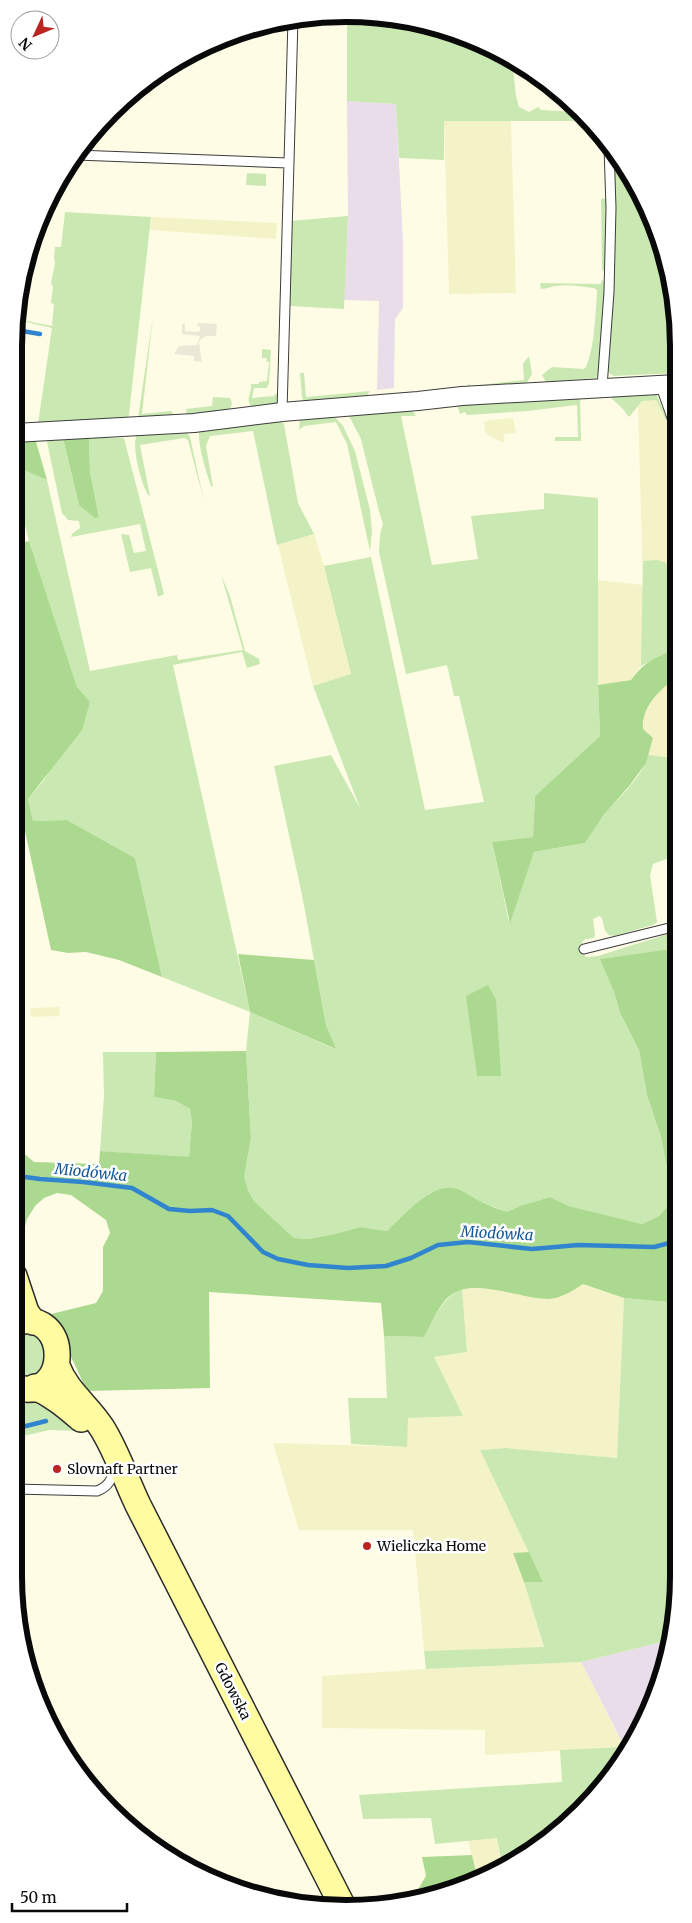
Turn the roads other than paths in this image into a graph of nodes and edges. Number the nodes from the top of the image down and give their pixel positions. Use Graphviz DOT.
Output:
graph roads {
  1 [pos="292,27"];
  2 [pos="85,155"];
  3 [pos="609,158"];
  4 [pos="288,163"];
  5 [pos="668,384"];
  6 [pos="602,387"];
  7 [pos="282,412"];
  8 [pos="22,433"];
  9 [pos="670,928"];
  10 [pos="584,949"];
  11 [pos="22,1300"];
  12 [pos="23,1323"];
  13 [pos="57,1366"];
  14 [pos="24,1387"];
  15 [pos="109,1454"];
  16 [pos="124,1477"];
  17 [pos="22,1489"];
  18 [pos="339,1900"];
  1 -- 4 [label="lane"];
  2 -- 4 [label="lane"];
  3 -- 6 [label="lane"];
  4 -- 7 [label="lane"];
  5 -- 6 [label="street"];
  6 -- 7 [label="street"];
  7 -- 8 [label="street"];
  9 -- 10 [label="lane"];
  11 -- 12 [label="main road"];
  12 -- 13 [label="main road"];
  13 -- 14 [label="main road"];
  13 -- 16 [label="main road, Gdowska"];
  14 -- 15 [label="main road, Gdowska"];
  15 -- 16 [label="main road, Gdowska"];
  15 -- 17 [label="lane"];
  16 -- 18 [label="main road, Gdowska"];
}
